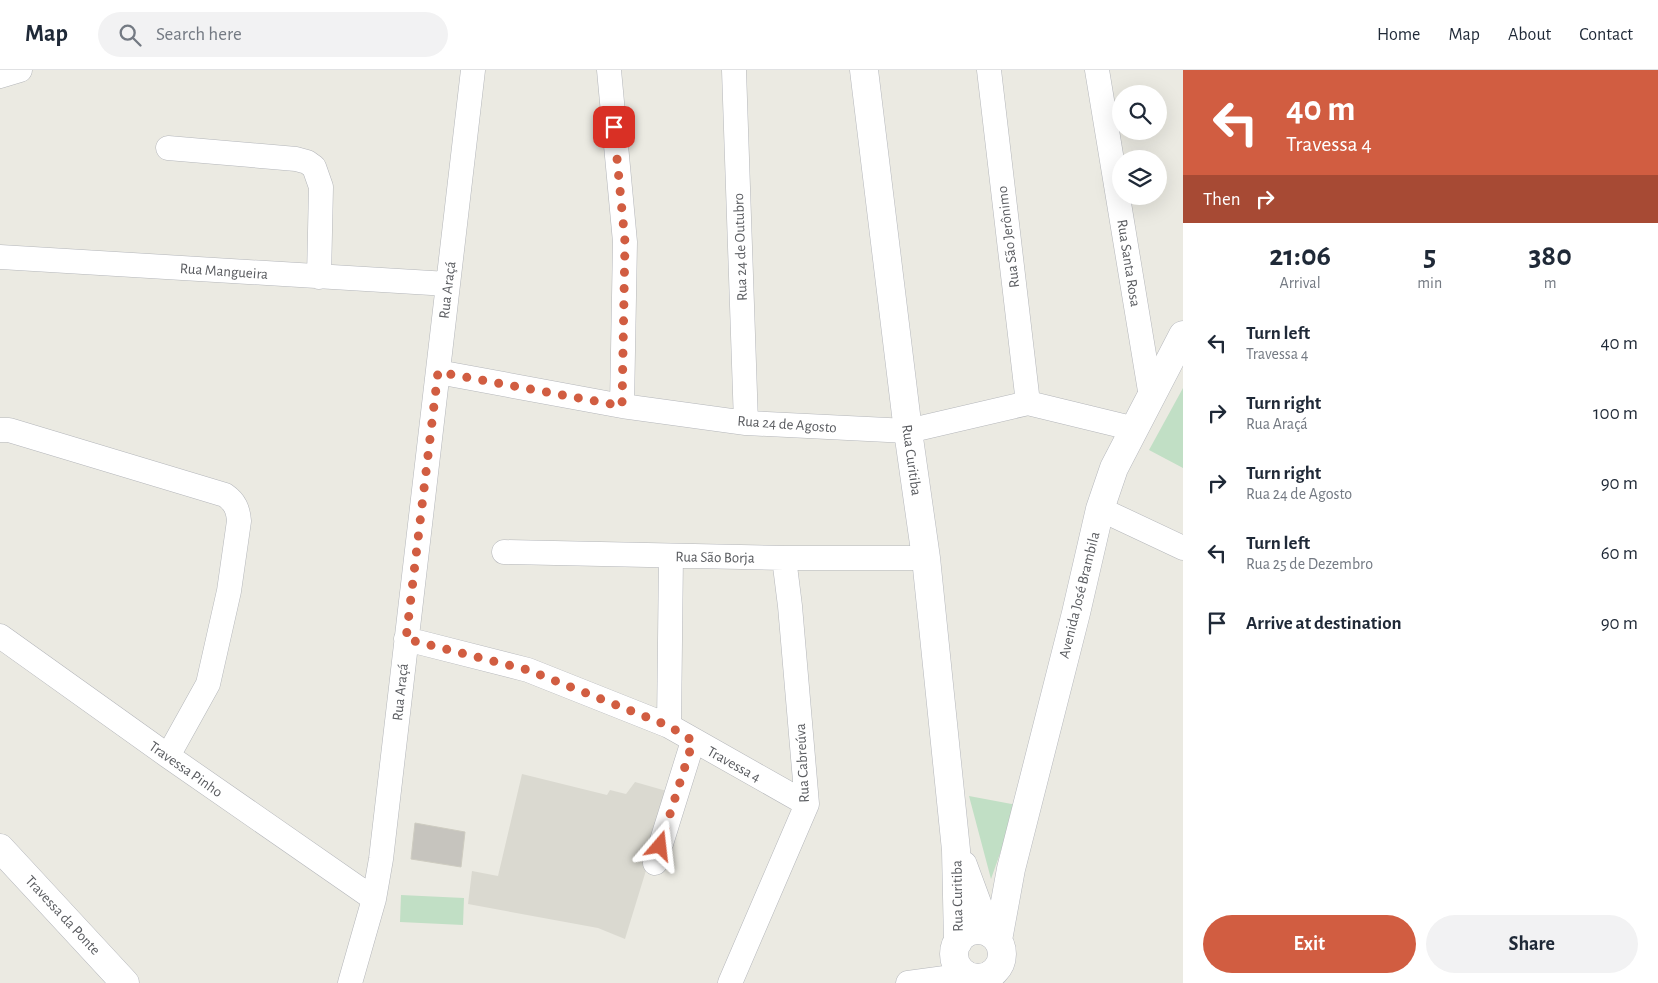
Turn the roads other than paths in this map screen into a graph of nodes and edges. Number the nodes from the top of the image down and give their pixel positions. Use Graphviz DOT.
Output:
graph roads {
  1 [pos="20,70"];
  2 [pos="473,70"];
  3 [pos="609,70"];
  4 [pos="734,70"];
  5 [pos="864,70"];
  6 [pos="989,70"];
  7 [pos="1097,70"];
  8 [pos="0,76"];
  9 [pos="168,148"];
  10 [pos="0,257"];
  11 [pos="319,277"];
  12 [pos="448,284"];
  13 [pos="1183,335"];
  14 [pos="438,372"];
  15 [pos="1151,397"];
  16 [pos="1028,403"];
  17 [pos="622,406"];
  18 [pos="746,423"];
  19 [pos="1135,429"];
  20 [pos="0,430"];
  21 [pos="908,431"];
  22 [pos="1100,509"];
  23 [pos="1183,548"];
  24 [pos="504,552"];
  25 [pos="671,556"];
  26 [pos="784,558"];
  27 [pos="926,558"];
  28 [pos="0,636"];
  29 [pos="406,639"];
  30 [pos="669,726"];
  31 [pos="693,741"];
  32 [pos="168,756"];
  33 [pos="807,804"];
  34 [pos="0,848"];
  35 [pos="956,850"];
  36 [pos="654,863"];
  37 [pos="374,899"];
  38 [pos="979,932"];
  39 [pos="973,978"];
  40 [pos="125,983"];
  41 [pos="350,983"];
  42 [pos="730,983"];
  43 [pos="908,983"];
  1 -- 8 [label="street"];
  2 -- 12 [label="street, Rua Araçá"];
  3 -- 17 [label="street"];
  4 -- 18 [label="street, Rua 24 de Outubro"];
  5 -- 21 [label="street, Rua Curitiba"];
  6 -- 16 [label="street, Rua São Jerônimo"];
  7 -- 15 [label="street, Rua Santa Rosa"];
  9 -- 11 [label="street"];
  10 -- 11 [label="street, Rua Mangueira"];
  11 -- 12 [label="street, Rua Mangueira"];
  12 -- 14 [label="street, Rua Araçá"];
  13 -- 15 [label="street, Avenida José Brambila"];
  14 -- 17 [label="street, Rua 24 de Agosto"];
  14 -- 29 [label="street, Rua Araçá"];
  15 -- 19 [label="street, Avenida José Brambila"];
  16 -- 19 [label="street, Rua 24 de Agosto"];
  16 -- 21 [label="street, Rua 24 de Agosto"];
  17 -- 18 [label="street, Rua 24 de Agosto"];
  18 -- 21 [label="street, Rua 24 de Agosto"];
  19 -- 22 [label="street, Avenida José Brambila"];
  20 -- 32 [label="street"];
  21 -- 27 [label="street, Rua Curitiba"];
  22 -- 23 [label="street"];
  22 -- 38 [label="street, Avenida José Brambila"];
  24 -- 25 [label="street, Rua São Borja"];
  25 -- 26 [label="street, Rua São Borja"];
  25 -- 30 [label="street"];
  26 -- 27 [label="street, Rua São Borja"];
  26 -- 33 [label="street, Rua Cabreúva"];
  27 -- 35 [label="street, Rua Curitiba"];
  28 -- 32 [label="street, Travessa Pinho"];
  29 -- 30 [label="street, Travessa 4"];
  29 -- 37 [label="street, Rua Araçá"];
  30 -- 31 [label="street, Travessa 4"];
  31 -- 33 [label="street, Travessa 4"];
  31 -- 36 [label="street"];
  32 -- 37 [label="street, Travessa Pinho"];
  33 -- 42 [label="street, Rua Cabreúva"];
  34 -- 40 [label="street, Travessa da Ponte"];
  35 -- 38 [label="street, Rua Curitiba"];
  35 -- 38 [label="street, Rua Curitiba"];
  37 -- 41 [label="street, Rua Araçá"];
  38 -- 39 [label="street"];
  38 -- 39 [label="street"];
  39 -- 43 [label="street"];
}
